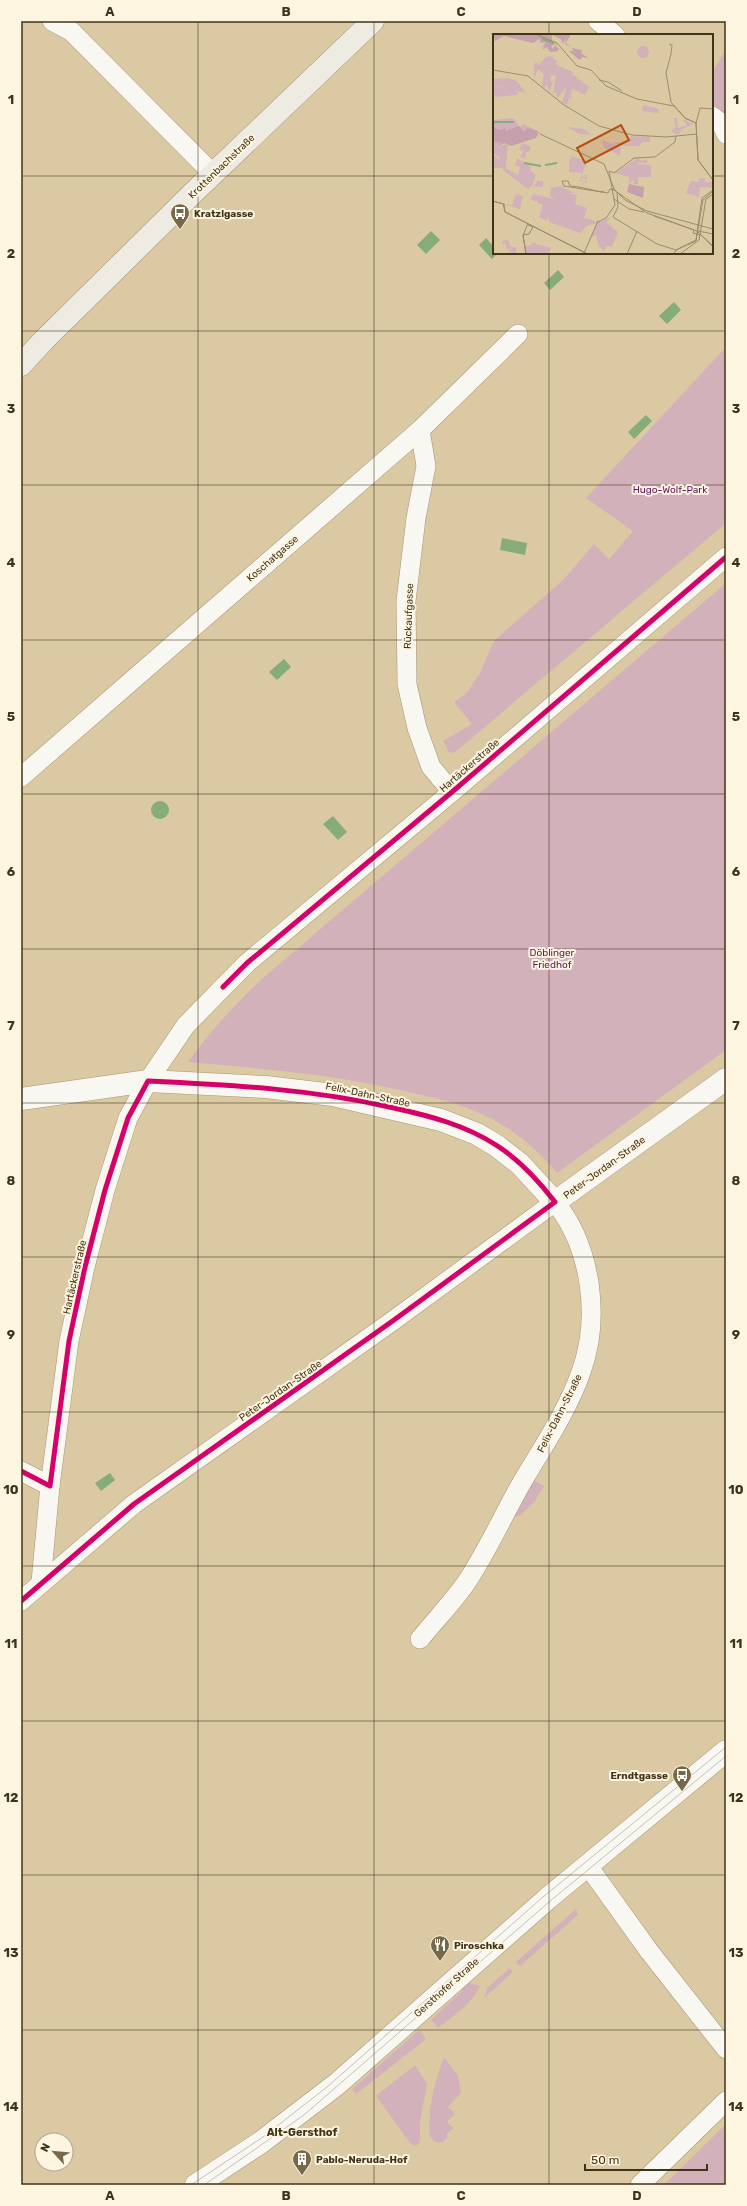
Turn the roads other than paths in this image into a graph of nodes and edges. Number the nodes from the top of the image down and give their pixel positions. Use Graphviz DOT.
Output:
graph roads {
  1 [pos="52,21"];
  2 [pos="373,21"];
  3 [pos="598,21"];
  4 [pos="76,26"];
  5 [pos="614,34"];
  6 [pos="713,117"];
  7 [pos="726,134"];
  8 [pos="213,174"];
  9 [pos="518,334"];
  10 [pos="21,365"];
  11 [pos="420,430"];
  12 [pos="726,557"];
  13 [pos="21,777"];
  14 [pos="452,792"];
  15 [pos="726,1079"];
  16 [pos="148,1081"];
  17 [pos="21,1099"];
  18 [pos="555,1202"];
  19 [pos="21,1471"];
  20 [pos="50,1486"];
  21 [pos="41,1582"];
  22 [pos="21,1601"];
  23 [pos="420,1639"];
  24 [pos="726,1751"];
  25 [pos="588,1866"];
  26 [pos="726,2049"];
  27 [pos="726,2101"];
  28 [pos="196,2185"];
  29 [pos="640,2185"];
  1 -- 4 [label="street"];
  2 -- 8 [label="main road, Krottenbachstraße"];
  3 -- 5 [label="street"];
  4 -- 8 [label="street"];
  6 -- 7 [label="street"];
  8 -- 10 [label="main road, Krottenbachstraße"];
  9 -- 11 [label="street, Koschatgasse"];
  11 -- 13 [label="street, Koschatgasse"];
  11 -- 14 [label="street, Rückaufgasse"];
  12 -- 14 [label="street, Hartäckerstraße"];
  14 -- 16 [label="street, Hartäckerstraße"];
  15 -- 18 [label="street, Peter-Jordan-Straße"];
  16 -- 17 [label="street, Felix-Dahn-Straße"];
  16 -- 18 [label="street, Felix-Dahn-Straße"];
  16 -- 20 [label="street, Hartäckerstraße"];
  18 -- 21 [label="street, Peter-Jordan-Straße"];
  18 -- 23 [label="street, Felix-Dahn-Straße"];
  19 -- 20 [label="street"];
  20 -- 21 [label="street, Hartäckerstraße"];
  21 -- 22 [label="street, Peter-Jordan-Straße"];
  24 -- 25 [label="street, Gersthofer Straße"];
  25 -- 26 [label="street"];
  25 -- 28 [label="street, Gersthofer Straße"];
  27 -- 29 [label="street"];
}
